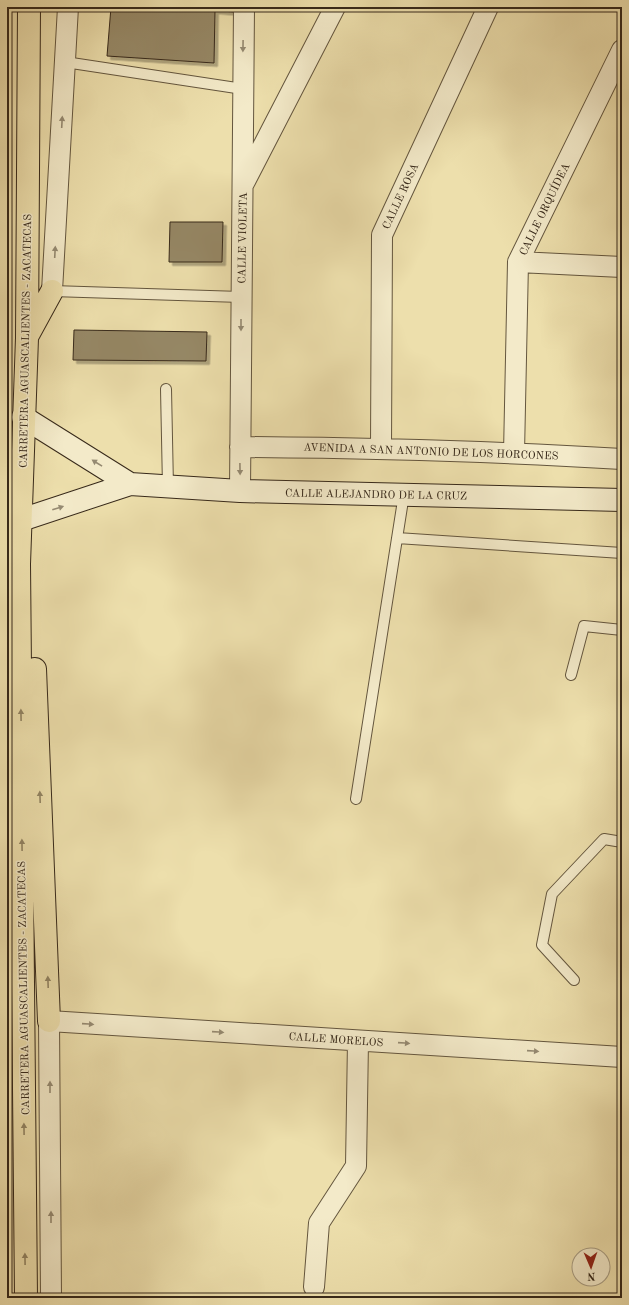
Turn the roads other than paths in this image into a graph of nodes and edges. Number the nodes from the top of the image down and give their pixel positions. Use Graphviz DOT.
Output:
graph roads {
  1 [pos="29,7"];
  2 [pos="68,7"];
  3 [pos="244,7"];
  4 [pos="335,7"];
  5 [pos="488,7"];
  6 [pos="622,50"];
  7 [pos="66,62"];
  8 [pos="243,89"];
  9 [pos="242,188"];
  10 [pos="518,262"];
  11 [pos="622,267"];
  12 [pos="52,291"];
  13 [pos="241,297"];
  14 [pos="27,338"];
  15 [pos="166,389"];
  16 [pos="23,417"];
  17 [pos="240,447"];
  18 [pos="381,448"];
  19 [pos="514,453"];
  20 [pos="622,459"];
  21 [pos="130,484"];
  22 [pos="168,487"];
  23 [pos="240,491"];
  24 [pos="404,494"];
  25 [pos="622,500"];
  26 [pos="21,520"];
  27 [pos="397,538"];
  28 [pos="622,553"];
  29 [pos="19,564"];
  30 [pos="622,630"];
  31 [pos="571,675"];
  32 [pos="356,799"];
  33 [pos="622,842"];
  34 [pos="574,980"];
  35 [pos="49,1021"];
  36 [pos="358,1041"];
  37 [pos="622,1057"];
  38 [pos="314,1288"];
  39 [pos="26,1298"];
  40 [pos="51,1298"];
  1 -- 14 [label="highway, CARRETERA AGUASCALIENTES - ZACATECAS"];
  2 -- 7 [label="street"];
  3 -- 8 [label="street, one-way"];
  4 -- 9 [label="street, CALLE VIOLETA"];
  5 -- 18 [label="street, CALLE ROSA"];
  6 -- 10 [label="street, CALLE ORQUÍDEA"];
  7 -- 8 [label="lane"];
  12 -- 7 [label="street, one-way"];
  8 -- 9 [label="street"];
  9 -- 13 [label="street, CALLE VIOLETA"];
  10 -- 11 [label="street"];
  10 -- 19 [label="street, CALLE ORQUÍDEA"];
  12 -- 13 [label="lane"];
  12 -- 14 [label="highway"];
  13 -- 17 [label="street, CALLE VIOLETA, one-way"];
  14 -- 16 [label="highway, CARRETERA AGUASCALIENTES - ZACATECAS"];
  15 -- 22 [label="lane"];
  21 -- 16 [label="main road, CALLE ALEJANDRO DE LA CRUZ, one-way"];
  16 -- 26 [label="highway, CARRETERA AGUASCALIENTES - ZACATECAS"];
  17 -- 18 [label="street, AVENIDA A SAN ANTONIO DE LOS HORCONES"];
  17 -- 23 [label="street, CALLE VIOLETA, one-way"];
  18 -- 19 [label="street, AVENIDA A SAN ANTONIO DE LOS HORCONES"];
  19 -- 20 [label="street, AVENIDA A SAN ANTONIO DE LOS HORCONES"];
  21 -- 22 [label="main road, CALLE ALEJANDRO DE LA CRUZ"];
  26 -- 21 [label="main road, CALLE ALEJANDRO DE LA CRUZ, one-way"];
  22 -- 23 [label="main road, CALLE ALEJANDRO DE LA CRUZ"];
  23 -- 24 [label="main road, CALLE ALEJANDRO DE LA CRUZ"];
  24 -- 25 [label="main road, CALLE ALEJANDRO DE LA CRUZ"];
  24 -- 27 [label="lane"];
  26 -- 29 [label="highway, CARRETERA AGUASCALIENTES - ZACATECAS"];
  27 -- 28 [label="lane"];
  27 -- 32 [label="lane"];
  35 -- 29 [label="highway, one-way"];
  39 -- 29 [label="highway, CARRETERA AGUASCALIENTES - ZACATECAS, one-way"];
  30 -- 31 [label="lane"];
  33 -- 34 [label="lane"];
  35 -- 36 [label="street, CALLE MORELOS, one-way"];
  40 -- 35 [label="street, one-way"];
  36 -- 37 [label="street, CALLE MORELOS, one-way"];
  36 -- 38 [label="street"];
}
